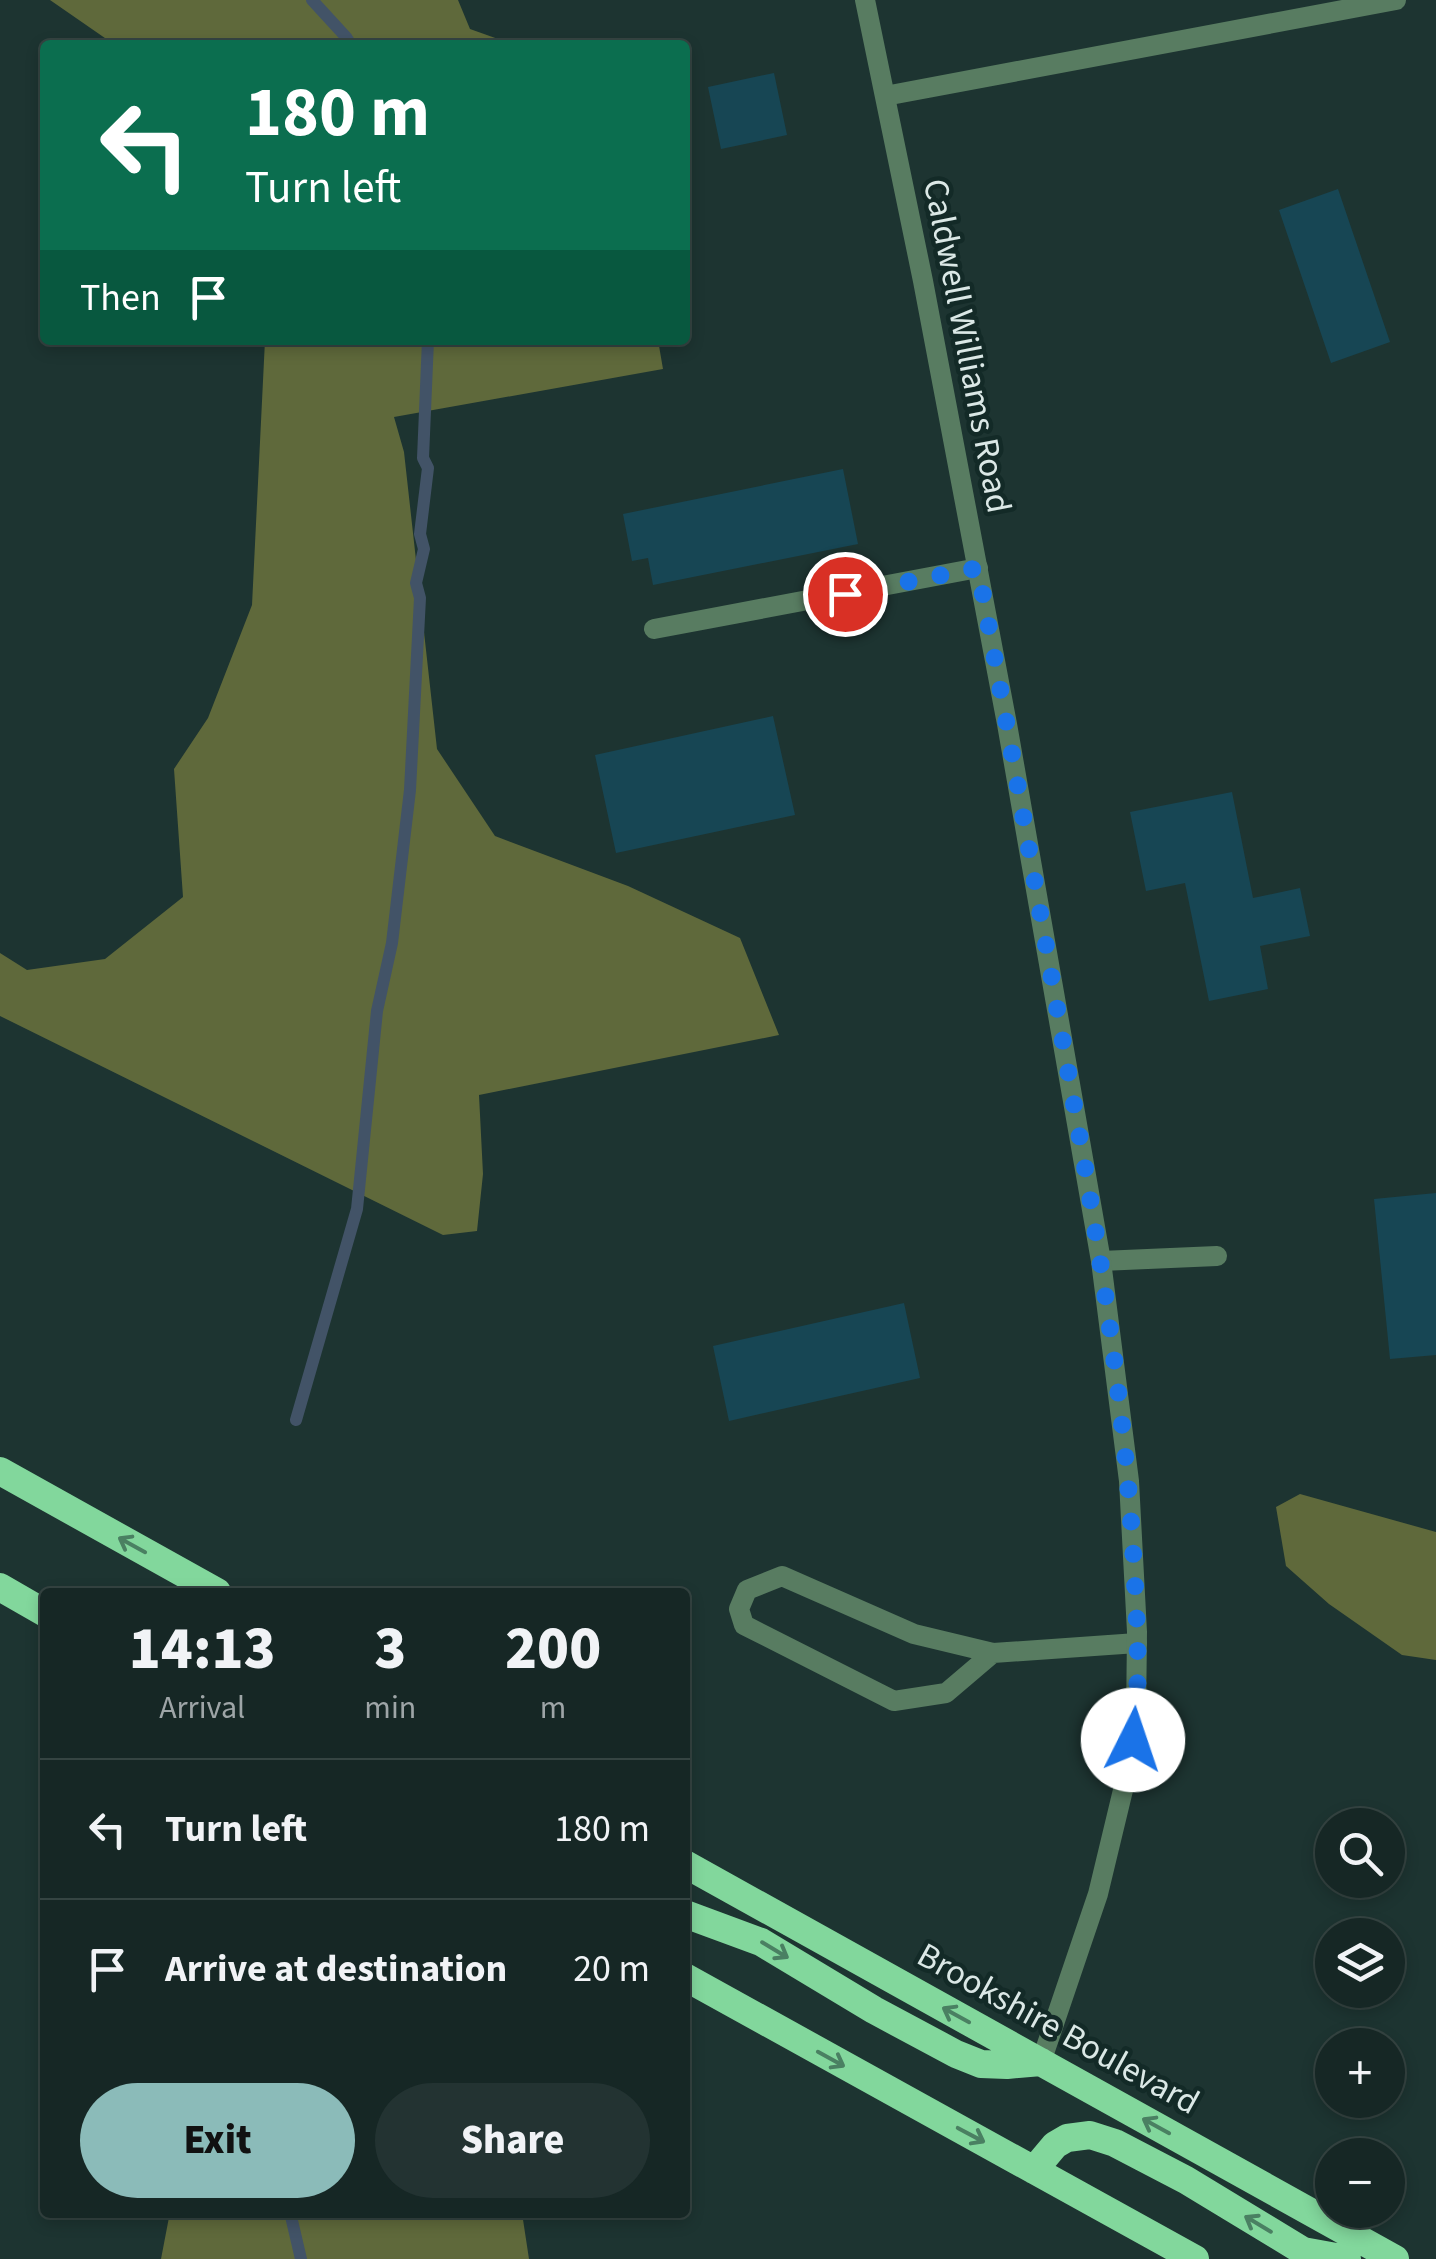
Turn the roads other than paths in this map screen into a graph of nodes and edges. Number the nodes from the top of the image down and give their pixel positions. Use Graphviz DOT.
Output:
graph roads {
  1 [pos="865,0"];
  2 [pos="1396,0"];
  3 [pos="884,96"];
  4 [pos="978,568"];
  5 [pos="654,629"];
  6 [pos="1217,1256"];
  7 [pos="1102,1260"];
  8 [pos="0,1472"];
  9 [pos="0,1587"];
  10 [pos="210,1588"];
  11 [pos="40,1610"];
  12 [pos="1137,1644"];
  13 [pos="993,1653"];
  14 [pos="690,1867"];
  15 [pos="690,1916"];
  16 [pos="690,1980"];
  17 [pos="1042,2062"];
  18 [pos="1034,2170"];
  19 [pos="1195,2259"];
  20 [pos="1348,2259"];
  21 [pos="1395,2259"];
  1 -- 3 [label="street, Caldwell Williams Road"];
  2 -- 3 [label="street"];
  3 -- 4 [label="street, Caldwell Williams Road"];
  4 -- 5 [label="street"];
  4 -- 7 [label="street, Caldwell Williams Road"];
  6 -- 7 [label="street"];
  7 -- 12 [label="street, Caldwell Williams Road"];
  10 -- 8 [label="highway, one-way"];
  9 -- 11 [label="highway"];
  12 -- 13 [label="street"];
  12 -- 17 [label="street, Caldwell Williams Road"];
  13 -- 13 [label="street"];
  17 -- 14 [label="highway, Brookshire Boulevard, one-way"];
  15 -- 17 [label="highway, one-way"];
  16 -- 18 [label="highway, one-way"];
  21 -- 17 [label="highway, Brookshire Boulevard, one-way"];
  18 -- 19 [label="highway"];
  20 -- 18 [label="highway, one-way"];
}
